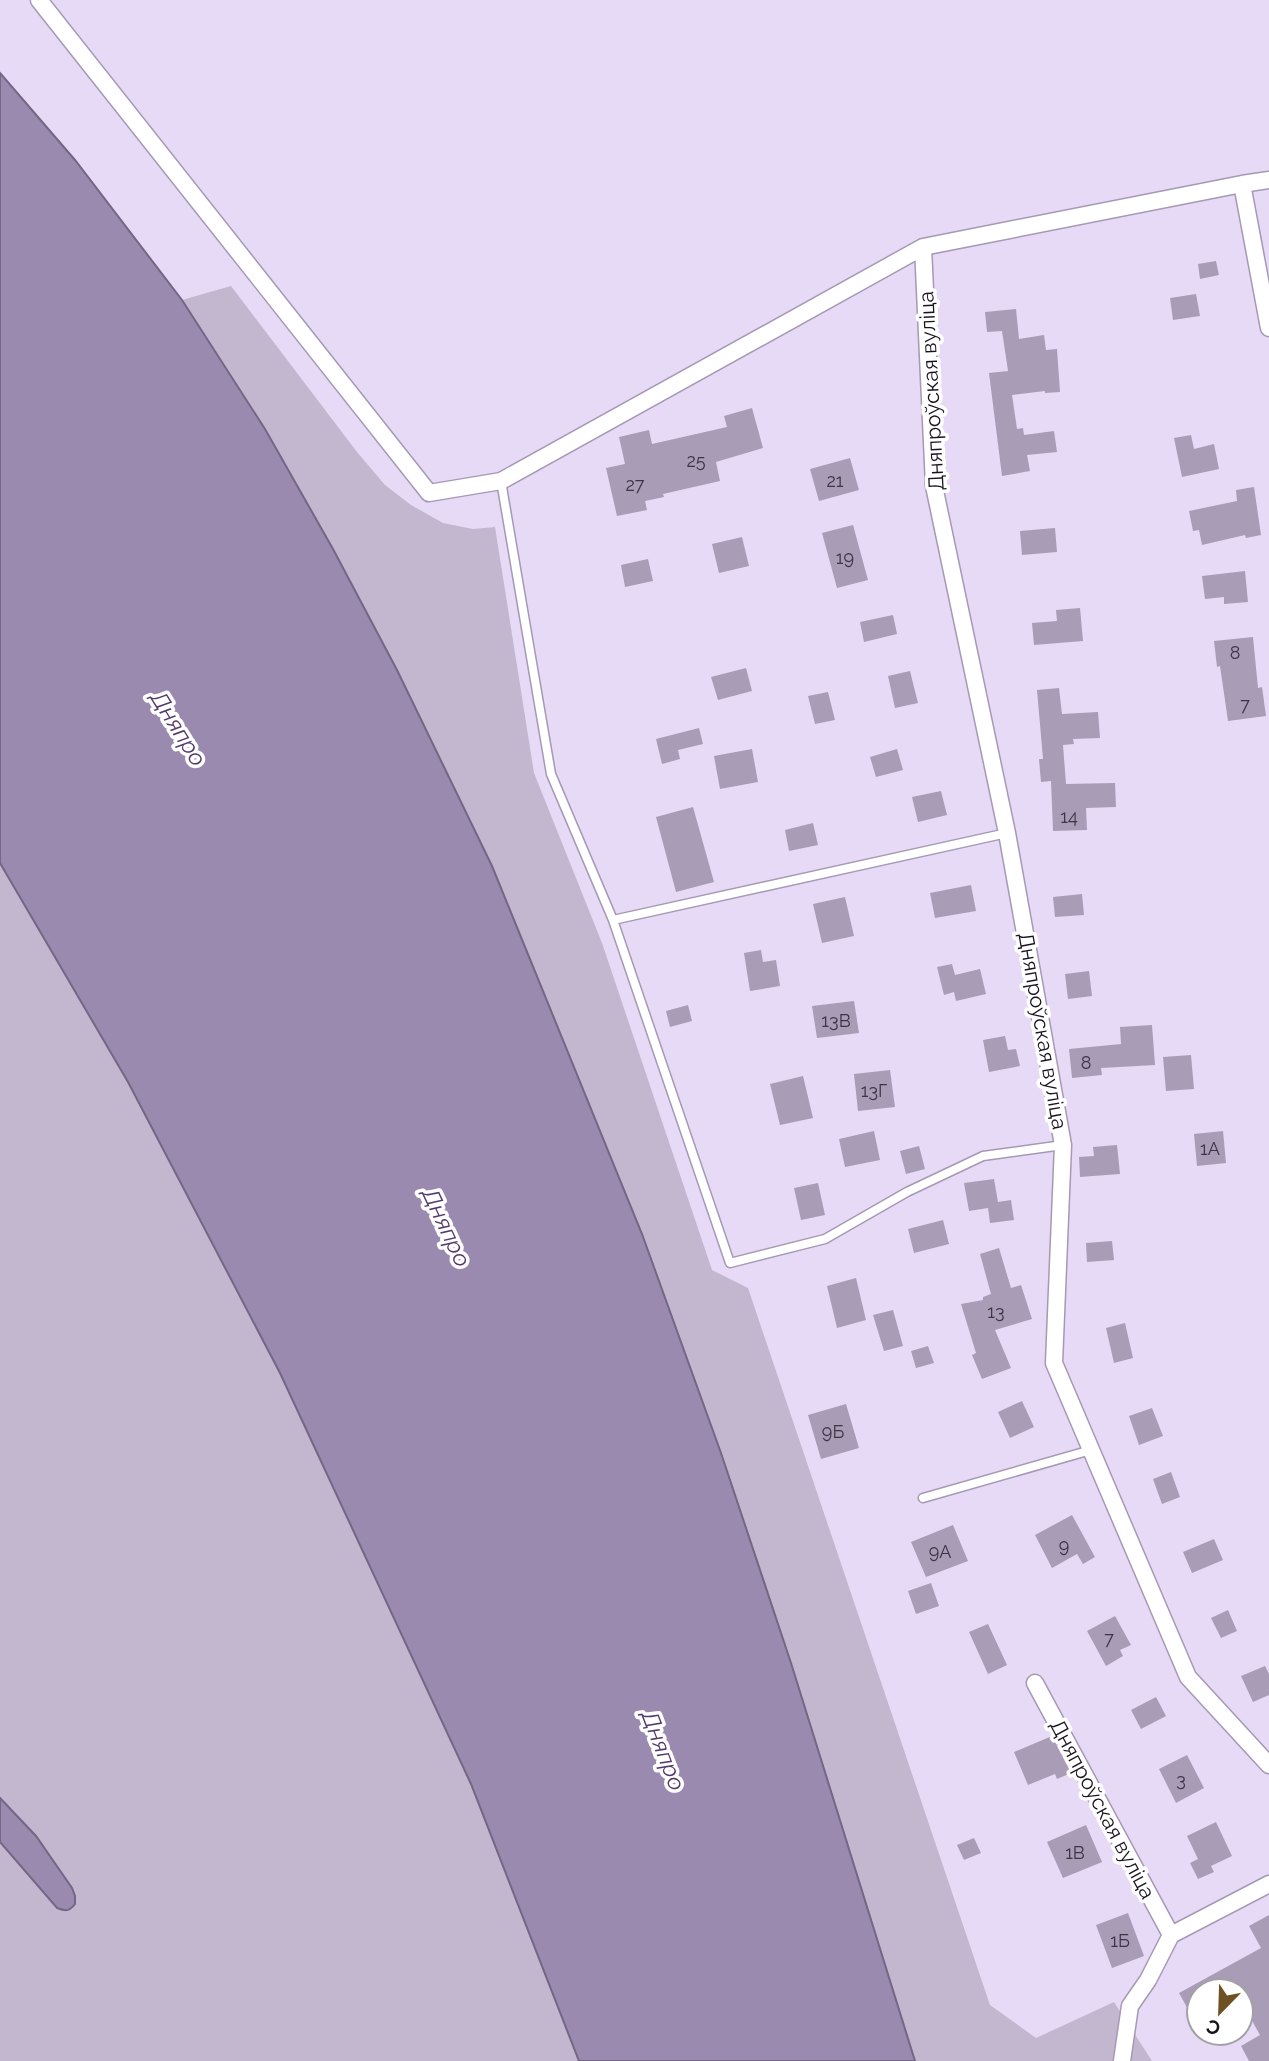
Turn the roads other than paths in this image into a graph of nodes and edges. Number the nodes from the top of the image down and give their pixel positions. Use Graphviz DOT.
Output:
graph roads {
  1 [pos="40,0"];
  2 [pos="1269,180"];
  3 [pos="1241,184"];
  4 [pos="923,247"];
  5 [pos="1269,328"];
  6 [pos="501,481"];
  7 [pos="1007,833"];
  8 [pos="613,920"];
  9 [pos="1063,1145"];
  10 [pos="1091,1450"];
  11 [pos="923,1498"];
  12 [pos="1035,1683"];
  13 [pos="1269,1765"];
  14 [pos="1269,1884"];
  15 [pos="1171,1935"];
  16 [pos="1122,2061"];
  1 -- 6 [label="street"];
  2 -- 3 [label="street"];
  3 -- 4 [label="street"];
  3 -- 5 [label="street"];
  4 -- 6 [label="street"];
  4 -- 7 [label="street, Дняпроўская вуліца"];
  6 -- 8 [label="lane"];
  7 -- 8 [label="lane"];
  7 -- 9 [label="street, Дняпроўская вуліца"];
  8 -- 9 [label="lane"];
  9 -- 10 [label="street, Дняпроўская вуліца"];
  10 -- 11 [label="lane"];
  10 -- 13 [label="street, Дняпроўская вуліца"];
  12 -- 15 [label="street, Дняпроўская вуліца"];
  14 -- 15 [label="street"];
  15 -- 16 [label="street"];
}
